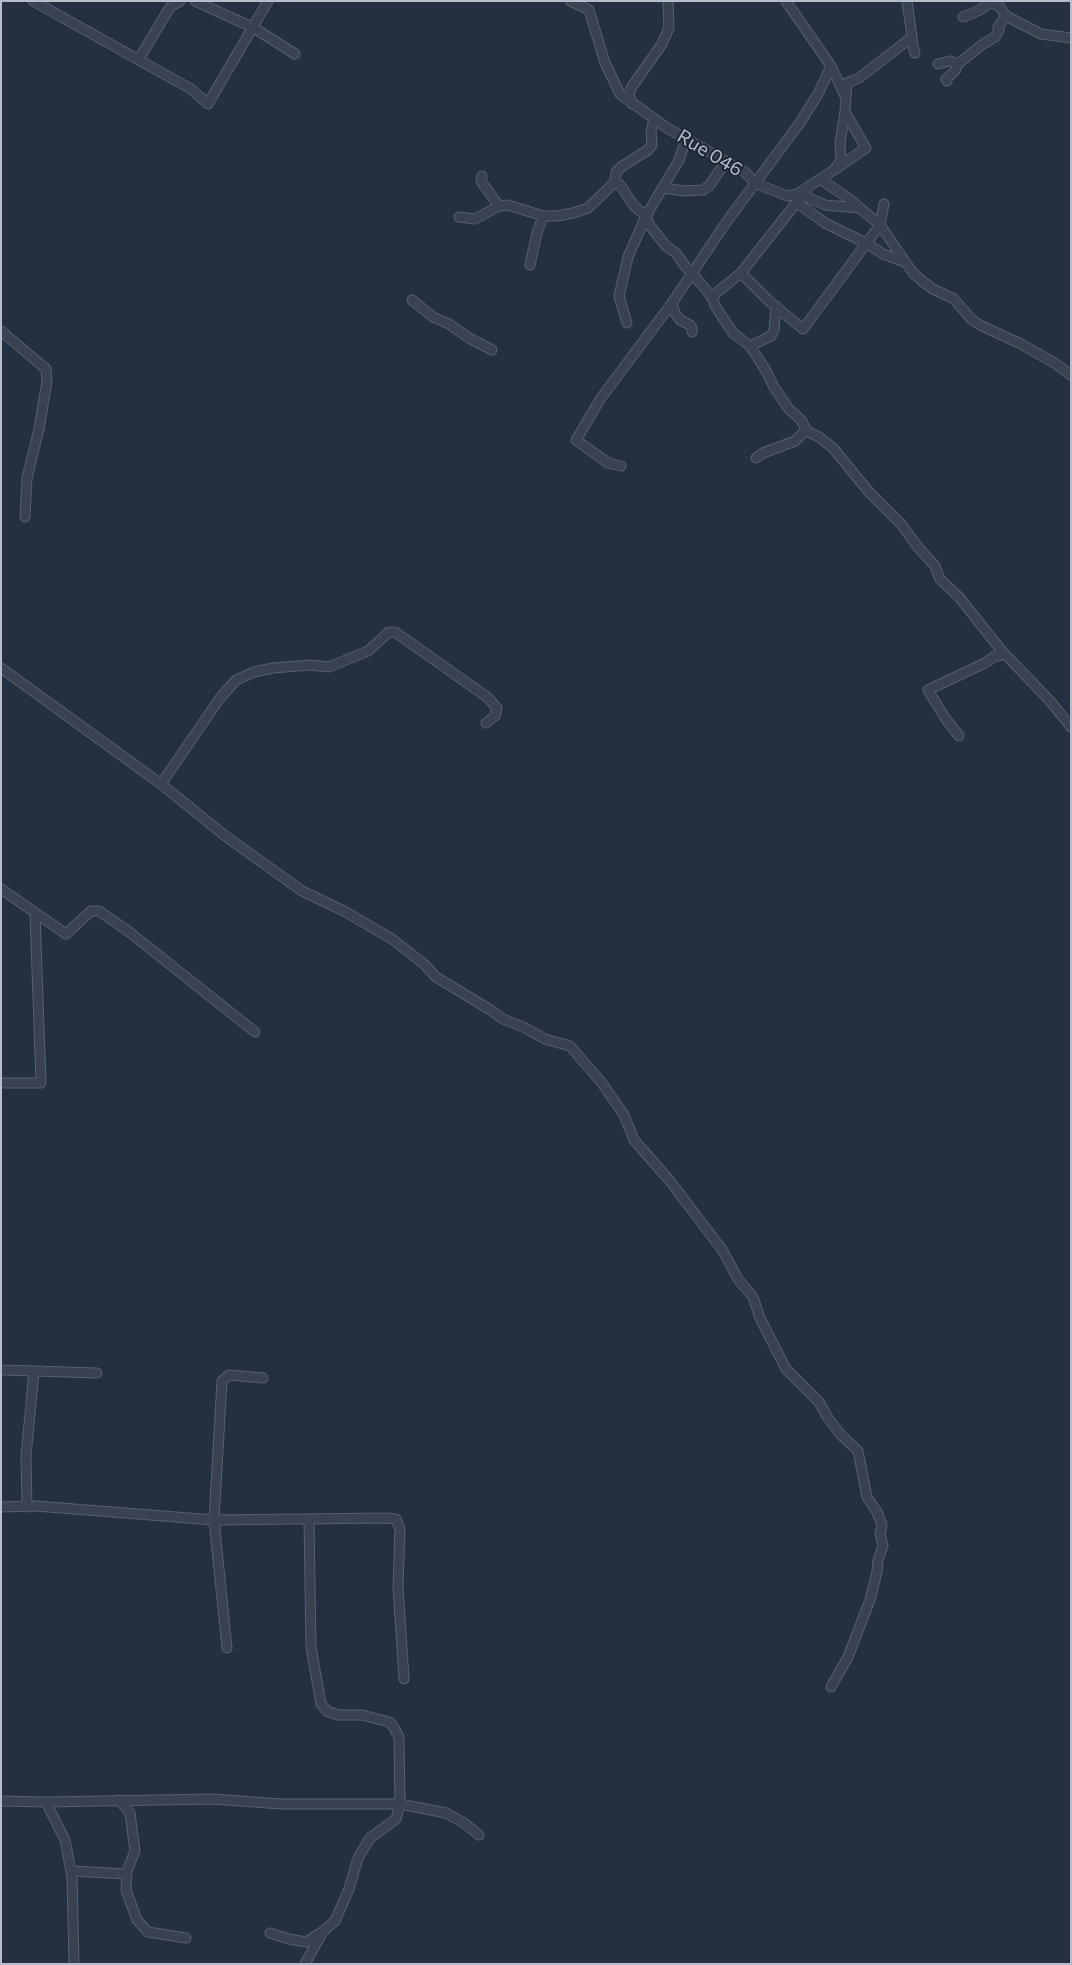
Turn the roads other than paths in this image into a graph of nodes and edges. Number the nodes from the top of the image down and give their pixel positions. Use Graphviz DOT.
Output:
graph roads {
  1 [pos="33,1"];
  2 [pos="180,1"];
  3 [pos="195,1"];
  4 [pos="268,1"];
  5 [pos="570,1"];
  6 [pos="668,1"];
  7 [pos="786,1"];
  8 [pos="907,1"];
  9 [pos="1006,16"];
  10 [pos="963,17"];
  11 [pos="254,28"];
  12 [pos="1071,38"];
  13 [pos="296,54"];
  14 [pos="139,59"];
  15 [pos="938,64"];
  16 [pos="958,64"];
  17 [pos="831,66"];
  18 [pos="947,81"];
  19 [pos="845,96"];
  20 [pos="632,104"];
  21 [pos="845,111"];
  22 [pos="654,120"];
  23 [pos="686,139"];
  24 [pos="728,162"];
  25 [pos="834,170"];
  26 [pos="482,176"];
  27 [pos="820,179"];
  28 [pos="615,182"];
  29 [pos="755,183"];
  30 [pos="810,185"];
  31 [pos="664,188"];
  32 [pos="801,198"];
  33 [pos="884,204"];
  34 [pos="499,206"];
  35 [pos="860,208"];
  36 [pos="543,216"];
  37 [pos="646,216"];
  38 [pos="459,217"];
  39 [pos="880,225"];
  40 [pos="866,243"];
  41 [pos="906,262"];
  42 [pos="530,265"];
  43 [pos="692,274"];
  44 [pos="741,274"];
  45 [pos="711,297"];
  46 [pos="412,300"];
  47 [pos="672,303"];
  48 [pos="776,306"];
  49 [pos="627,323"];
  50 [pos="1,331"];
  51 [pos="692,332"];
  52 [pos="750,346"];
  53 [pos="492,350"];
  54 [pos="1071,374"];
  55 [pos="808,431"];
  56 [pos="756,458"];
  57 [pos="622,466"];
  58 [pos="25,517"];
  59 [pos="1003,652"];
  60 [pos="1,668"];
  61 [pos="486,723"];
  62 [pos="1071,727"];
  63 [pos="958,736"];
  64 [pos="161,784"];
  65 [pos="1,890"];
  66 [pos="35,914"];
  67 [pos="255,1032"];
  68 [pos="1,1083"];
  69 [pos="1,1370"];
  70 [pos="34,1372"];
  71 [pos="97,1374"];
  72 [pos="263,1378"];
  73 [pos="1,1507"];
  74 [pos="27,1507"];
  75 [pos="309,1519"];
  76 [pos="214,1520"];
  77 [pos="227,1648"];
  78 [pos="404,1679"];
  79 [pos="831,1687"];
  80 [pos="119,1800"];
  81 [pos="1,1801"];
  82 [pos="46,1802"];
  83 [pos="400,1804"];
  84 [pos="479,1835"];
  85 [pos="71,1871"];
  86 [pos="127,1874"];
  87 [pos="322,1932"];
  88 [pos="270,1933"];
  89 [pos="186,1938"];
  90 [pos="74,1964"];
  91 [pos="305,1964"];
  1 -- 14 [label="street"];
  2 -- 14 [label="street"];
  3 -- 11 [label="street"];
  4 -- 11 [label="street"];
  5 -- 20 [label="street, Rue 046"];
  6 -- 20 [label="street"];
  7 -- 17 [label="street"];
  8 -- 19 [label="street"];
  9 -- 10 [label="street"];
  9 -- 12 [label="street"];
  9 -- 16 [label="street"];
  11 -- 13 [label="street"];
  11 -- 14 [label="street"];
  15 -- 16 [label="street"];
  16 -- 18 [label="street"];
  17 -- 19 [label="street"];
  17 -- 29 [label="street"];
  19 -- 21 [label="street"];
  20 -- 22 [label="street, Rue 046"];
  21 -- 25 [label="street"];
  21 -- 25 [label="street, Rue 046"];
  22 -- 23 [label="street, Rue 046"];
  22 -- 28 [label="street"];
  23 -- 24 [label="street, Rue 046"];
  23 -- 31 [label="street"];
  24 -- 29 [label="street, Rue 046"];
  24 -- 31 [label="street"];
  25 -- 27 [label="street, Rue 046"];
  26 -- 34 [label="street"];
  27 -- 30 [label="street, Rue 046"];
  27 -- 35 [label="street"];
  28 -- 36 [label="street"];
  28 -- 37 [label="street"];
  29 -- 30 [label="street, Rue 046"];
  29 -- 43 [label="street"];
  30 -- 32 [label="street"];
  31 -- 37 [label="street"];
  32 -- 35 [label="street"];
  32 -- 40 [label="street"];
  32 -- 44 [label="street"];
  33 -- 39 [label="street"];
  34 -- 36 [label="street"];
  34 -- 38 [label="street"];
  35 -- 39 [label="street"];
  36 -- 42 [label="street"];
  37 -- 43 [label="street"];
  37 -- 49 [label="street"];
  39 -- 40 [label="street"];
  39 -- 41 [label="street"];
  40 -- 41 [label="street"];
  40 -- 48 [label="street"];
  41 -- 54 [label="street"];
  43 -- 45 [label="street"];
  43 -- 47 [label="street"];
  44 -- 45 [label="street"];
  44 -- 48 [label="street"];
  45 -- 52 [label="street"];
  46 -- 53 [label="street"];
  47 -- 51 [label="street"];
  47 -- 57 [label="street"];
  48 -- 52 [label="street"];
  50 -- 58 [label="street"];
  52 -- 55 [label="street"];
  55 -- 56 [label="street"];
  55 -- 59 [label="street"];
  59 -- 62 [label="street"];
  59 -- 63 [label="street"];
  60 -- 64 [label="street"];
  61 -- 64 [label="street"];
  64 -- 79 [label="street"];
  65 -- 66 [label="street"];
  66 -- 67 [label="street"];
  66 -- 68 [label="street"];
  69 -- 70 [label="street"];
  70 -- 71 [label="street"];
  70 -- 74 [label="street"];
  72 -- 76 [label="street"];
  73 -- 74 [label="street"];
  74 -- 76 [label="street"];
  75 -- 76 [label="street"];
  75 -- 78 [label="street"];
  75 -- 83 [label="street"];
  76 -- 77 [label="street"];
  80 -- 82 [label="street"];
  80 -- 83 [label="street"];
  80 -- 86 [label="street"];
  81 -- 82 [label="street"];
  82 -- 85 [label="street"];
  83 -- 84 [label="street"];
  83 -- 87 [label="street"];
  85 -- 86 [label="street"];
  85 -- 90 [label="street"];
  86 -- 89 [label="street"];
  87 -- 88 [label="street"];
  87 -- 91 [label="street"];
}
